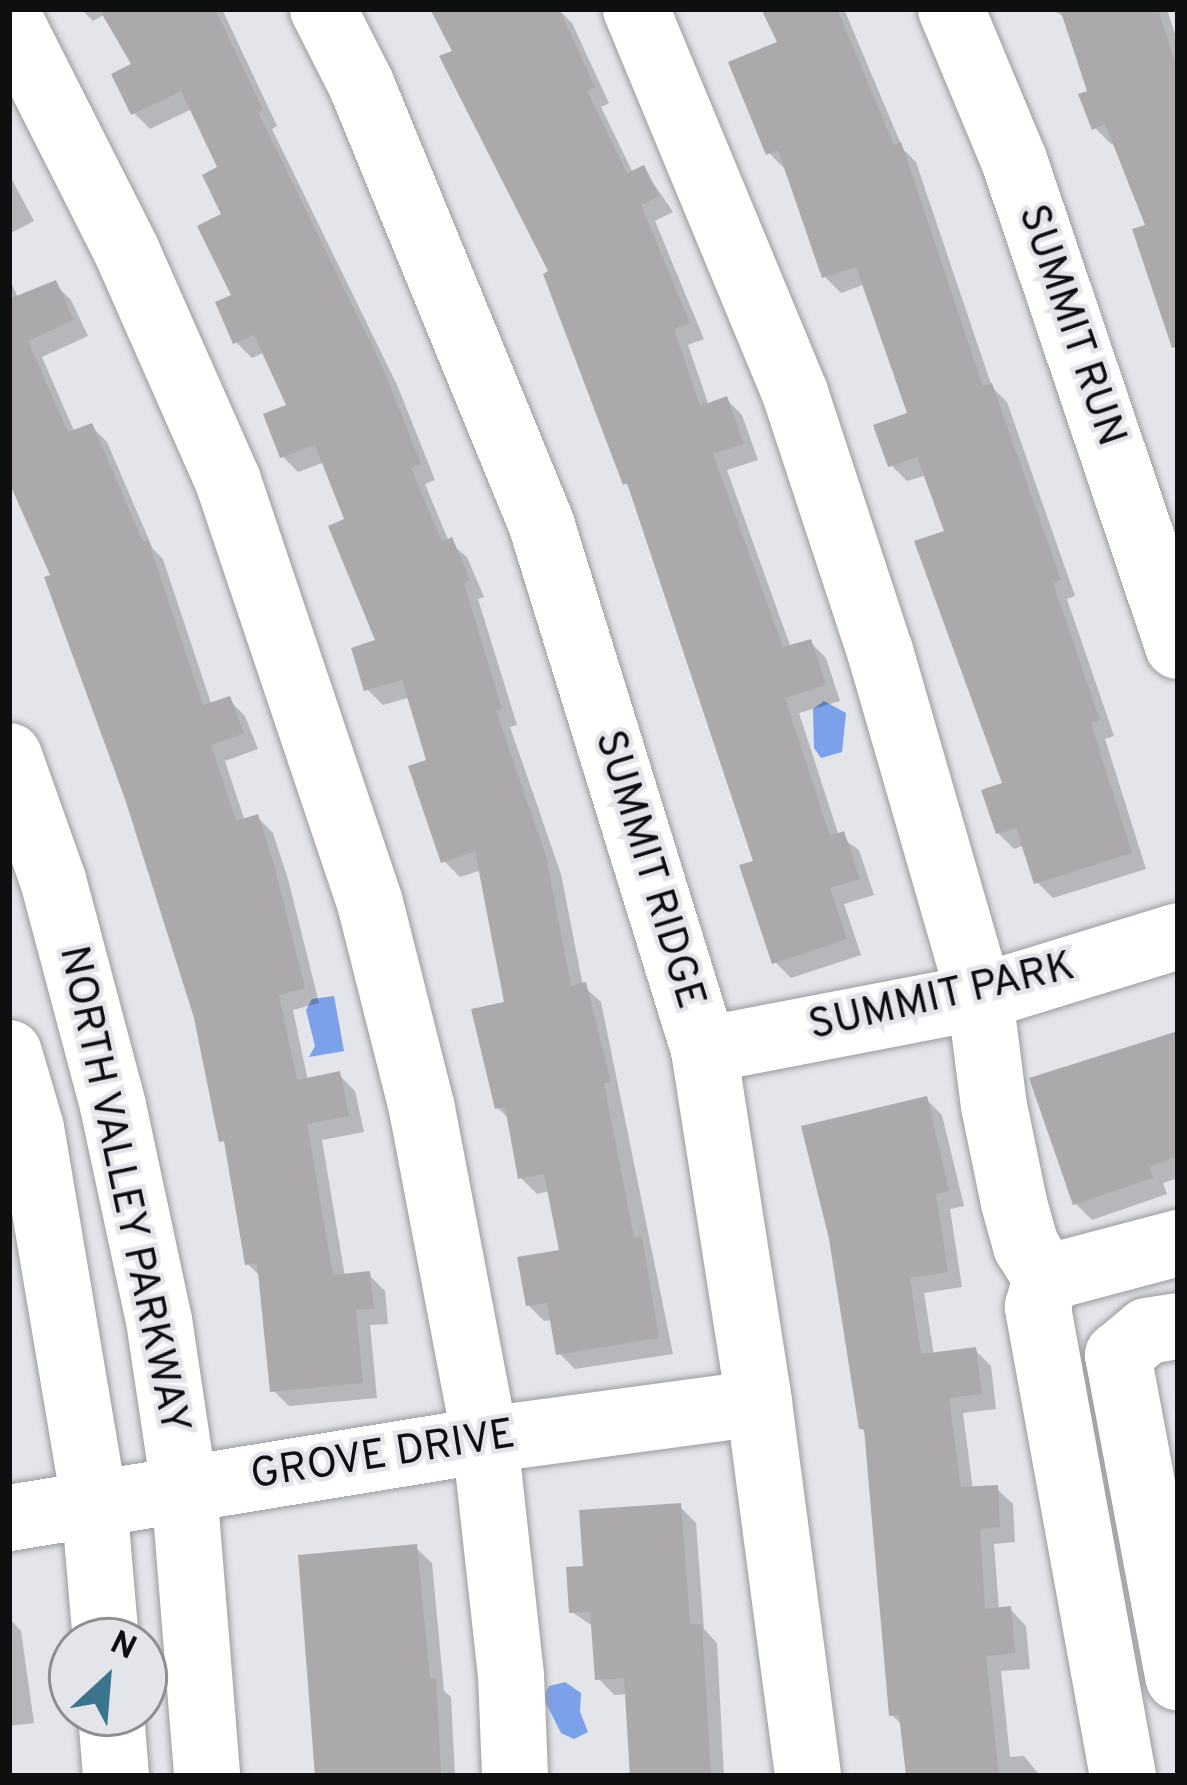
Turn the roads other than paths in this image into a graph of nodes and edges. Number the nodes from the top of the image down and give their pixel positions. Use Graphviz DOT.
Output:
graph roads {
  1 [pos="322,9"];
  2 [pos="636,9"];
  3 [pos="951,9"];
  4 [pos="9,19"];
  5 [pos="1175,624"];
  6 [pos="9,756"];
  7 [pos="1178,936"];
  8 [pos="980,997"];
  9 [pos="704,1050"];
  10 [pos="9,1052"];
  11 [pos="1178,1243"];
  12 [pos="1046,1279"];
  13 [pos="1178,1326"];
  14 [pos="759,1402"];
  15 [pos="485,1440"];
  16 [pos="184,1488"];
  17 [pos="94,1502"];
  18 [pos="9,1518"];
  19 [pos="104,1617"];
  20 [pos="1178,1677"];
  21 [pos="113,1737"];
  22 [pos="116,1776"];
  23 [pos="207,1776"];
  24 [pos="515,1776"];
  25 [pos="808,1776"];
  26 [pos="1123,1776"];
  1 -- 9 [label="street, SUMMIT RIDGE"];
  2 -- 8 [label="street"];
  3 -- 5 [label="street, SUMMIT RUN"];
  4 -- 15 [label="street"];
  6 -- 16 [label="street, NORTH VALLEY PARKWAY"];
  7 -- 8 [label="street, SUMMIT PARK"];
  8 -- 9 [label="street, SUMMIT PARK"];
  8 -- 12 [label="street"];
  9 -- 14 [label="street, SUMMIT RIDGE"];
  10 -- 17 [label="street, NORTH VALLEY PARKWAY"];
  11 -- 12 [label="street"];
  12 -- 26 [label="street"];
  13 -- 20 [label="street"];
  14 -- 15 [label="street, GROVE DRIVE"];
  14 -- 25 [label="street, SUMMIT RIDGE"];
  15 -- 16 [label="street, GROVE DRIVE"];
  15 -- 24 [label="street"];
  16 -- 17 [label="street, GROVE DRIVE"];
  16 -- 23 [label="street, NORTH VALLEY PARKWAY"];
  17 -- 18 [label="street, GROVE DRIVE"];
  17 -- 19 [label="street, NORTH VALLEY PARKWAY"];
  21 -- 22 [label="street"];
}
